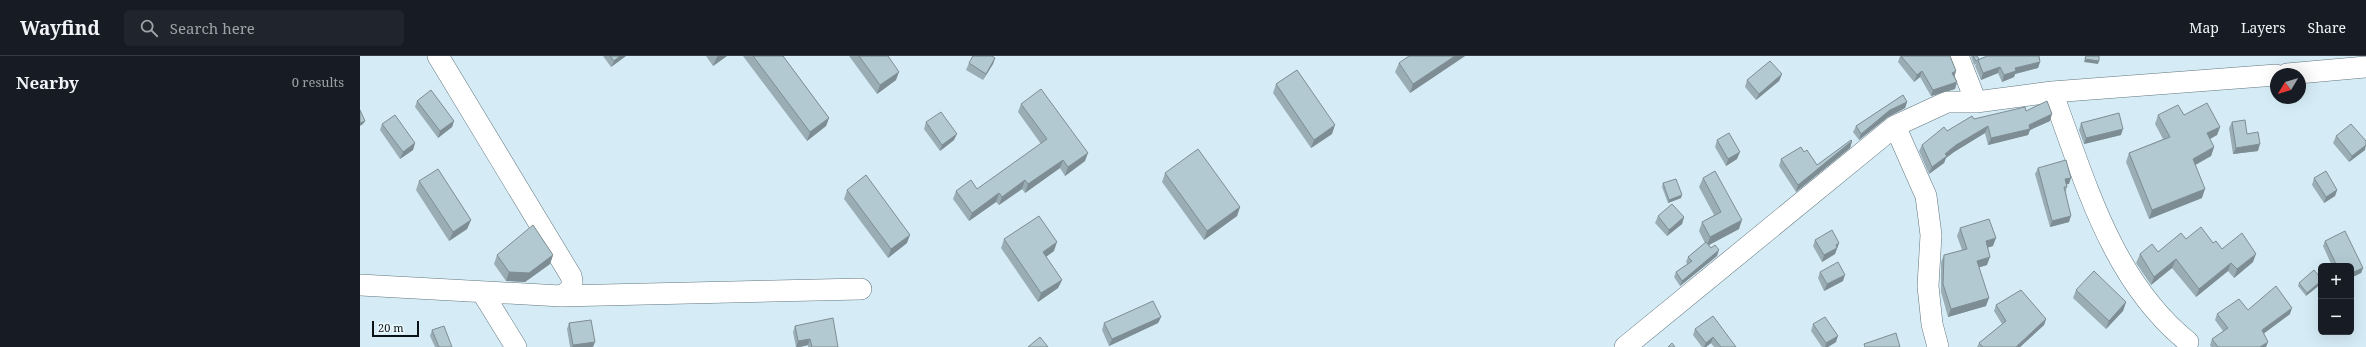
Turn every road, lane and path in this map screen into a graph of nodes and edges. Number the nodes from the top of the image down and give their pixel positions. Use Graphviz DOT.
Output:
graph roads {
  1 [pos="438,56"];
  2 [pos="1958,56"];
  3 [pos="2366,67"];
  4 [pos="2306,72"];
  5 [pos="2270,75"];
  6 [pos="2052,92"];
  7 [pos="1976,102"];
  8 [pos="1895,126"];
  9 [pos="360,285"];
  10 [pos="861,289"];
  11 [pos="482,292"];
  12 [pos="561,296"];
  13 [pos="2188,342"];
  14 [pos="516,347"];
  15 [pos="1625,347"];
  16 [pos="1938,347"];
  1 -- 12 [label="street"];
  2 -- 7 [label="street"];
  3 -- 4 [label="street"];
  5 -- 6 [label="street"];
  6 -- 7 [label="street"];
  6 -- 13 [label="street"];
  7 -- 8 [label="street"];
  8 -- 15 [label="street"];
  8 -- 16 [label="street"];
  9 -- 11 [label="street"];
  10 -- 12 [label="street"];
  11 -- 12 [label="street"];
  11 -- 14 [label="street"];
}
